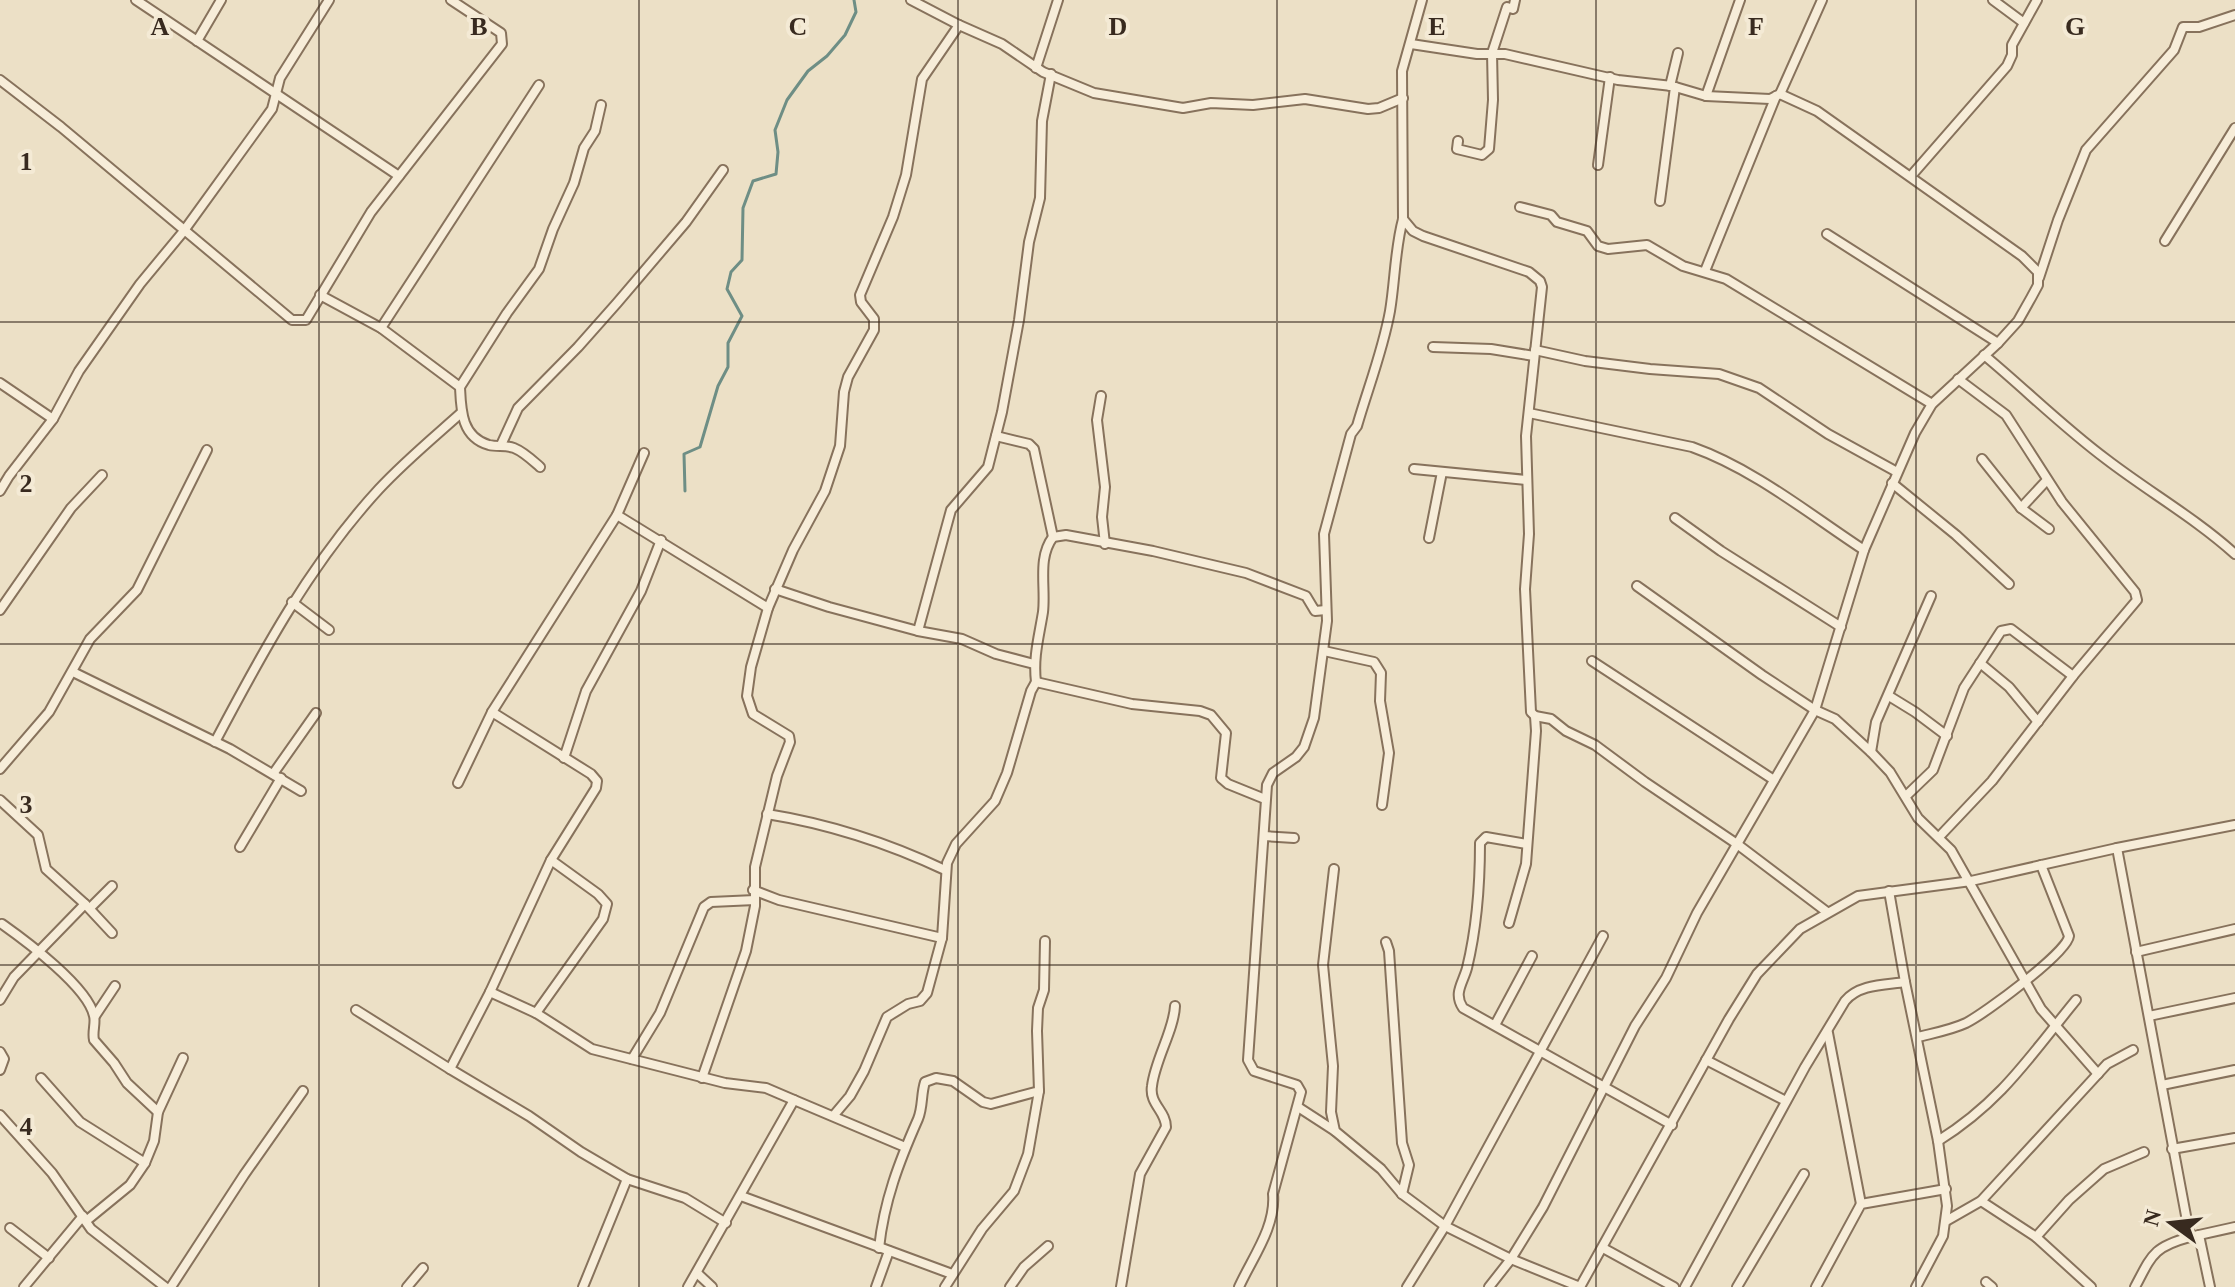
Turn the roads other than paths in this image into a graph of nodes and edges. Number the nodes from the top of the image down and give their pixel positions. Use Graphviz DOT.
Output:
graph roads {
  1 [pos="136,0"];
  2 [pos="221,0"];
  3 [pos="329,0"];
  4 [pos="451,0"];
  5 [pos="911,0"];
  6 [pos="1058,0"];
  7 [pos="1422,0"];
  8 [pos="1515,0"];
  9 [pos="1740,0"];
  10 [pos="1822,0"];
  11 [pos="1993,0"];
  12 [pos="2037,0"];
  13 [pos="2235,15"];
  14 [pos="2024,23"];
  15 [pos="959,25"];
  16 [pos="197,41"];
  17 [pos="1411,44"];
  18 [pos="1492,53"];
  19 [pos="1678,53"];
  20 [pos="1036,68"];
  21 [pos="1051,74"];
  22 [pos="1610,77"];
  23 [pos="1,81"];
  24 [pos="539,85"];
  25 [pos="1672,86"];
  26 [pos="1778,95"];
  27 [pos="277,96"];
  28 [pos="1706,96"];
  29 [pos="1403,98"];
  30 [pos="601,105"];
  31 [pos="2235,128"];
  32 [pos="1458,141"];
  33 [pos="1598,165"];
  34 [pos="723,170"];
  35 [pos="399,176"];
  36 [pos="1911,176"];
  37 [pos="1660,201"];
  38 [pos="1520,207"];
  39 [pos="1403,219"];
  40 [pos="1413,231"];
  41 [pos="183,232"];
  42 [pos="1827,234"];
  43 [pos="1399,235"];
  44 [pos="2165,241"];
  45 [pos="1705,271"];
  46 [pos="2039,278"];
  47 [pos="320,295"];
  48 [pos="381,328"];
  49 [pos="1998,343"];
  50 [pos="1433,347"];
  51 [pos="1535,353"];
  52 [pos="1984,355"];
  53 [pos="1958,379"];
  54 [pos="0,383"];
  55 [pos="460,387"];
  56 [pos="1101,396"];
  57 [pos="1932,404"];
  58 [pos="461,413"];
  59 [pos="1529,413"];
  60 [pos="53,419"];
  61 [pos="996,436"];
  62 [pos="501,445"];
  63 [pos="207,450"];
  64 [pos="644,453"];
  65 [pos="1982,459"];
  66 [pos="540,467"];
  67 [pos="1414,469"];
  68 [pos="1442,472"];
  69 [pos="1897,472"];
  70 [pos="102,475"];
  71 [pos="1527,480"];
  72 [pos="2047,480"];
  73 [pos="1892,483"];
  74 [pos="0,491"];
  75 [pos="2021,508"];
  76 [pos="617,515"];
  77 [pos="1675,518"];
  78 [pos="2049,529"];
  79 [pos="1053,537"];
  80 [pos="1429,538"];
  81 [pos="661,540"];
  82 [pos="1105,544"];
  83 [pos="1864,550"];
  84 [pos="2235,554"];
  85 [pos="2009,584"];
  86 [pos="1637,586"];
  87 [pos="775,589"];
  88 [pos="1931,596"];
  89 [pos="292,602"];
  90 [pos="768,608"];
  91 [pos="0,610"];
  92 [pos="1326,610"];
  93 [pos="1841,627"];
  94 [pos="329,630"];
  95 [pos="918,631"];
  96 [pos="1324,651"];
  97 [pos="1592,661"];
  98 [pos="1980,663"];
  99 [pos="1034,664"];
  100 [pos="73,672"];
  101 [pos="2073,676"];
  102 [pos="1036,682"];
  103 [pos="1889,696"];
  104 [pos="1815,710"];
  105 [pos="492,712"];
  106 [pos="316,713"];
  107 [pos="1535,716"];
  108 [pos="2038,722"];
  109 [pos="1947,736"];
  110 [pos="215,742"];
  111 [pos="1871,752"];
  112 [pos="564,758"];
  113 [pos="0,769"];
  114 [pos="277,776"];
  115 [pos="1774,780"];
  116 [pos="458,783"];
  117 [pos="301,791"];
  118 [pos="1906,796"];
  119 [pos="1265,799"];
  120 [pos="0,800"];
  121 [pos="1382,805"];
  122 [pos="767,814"];
  123 [pos="2235,825"];
  124 [pos="1264,836"];
  125 [pos="1939,837"];
  126 [pos="1294,838"];
  127 [pos="1527,844"];
  128 [pos="1737,844"];
  129 [pos="240,847"];
  130 [pos="2117,848"];
  131 [pos="551,860"];
  132 [pos="2041,865"];
  133 [pos="1334,869"];
  134 [pos="945,870"];
  135 [pos="1971,881"];
  136 [pos="112,886"];
  137 [pos="1889,891"];
  138 [pos="754,895"];
  139 [pos="88,906"];
  140 [pos="1827,912"];
  141 [pos="1509,923"];
  142 [pos="2,924"];
  143 [pos="2235,929"];
  144 [pos="112,933"];
  145 [pos="1603,936"];
  146 [pos="942,938"];
  147 [pos="1045,941"];
  148 [pos="1386,942"];
  149 [pos="39,950"];
  150 [pos="2136,952"];
  151 [pos="1532,956"];
  152 [pos="1905,982"];
  153 [pos="2026,983"];
  154 [pos="115,986"];
  155 [pos="490,992"];
  156 [pos="2235,998"];
  157 [pos="0,1000"];
  158 [pos="2076,1000"];
  159 [pos="1175,1006"];
  160 [pos="356,1010"];
  161 [pos="536,1013"];
  162 [pos="95,1016"];
  163 [pos="2149,1016"];
  164 [pos="1495,1025"];
  165 [pos="2054,1027"];
  166 [pos="1828,1033"];
  167 [pos="1918,1037"];
  168 [pos="2133,1050"];
  169 [pos="0,1052"];
  170 [pos="1539,1052"];
  171 [pos="183,1058"];
  172 [pos="632,1059"];
  173 [pos="1706,1060"];
  174 [pos="450,1069"];
  175 [pos="0,1070"];
  176 [pos="2235,1070"];
  177 [pos="2098,1074"];
  178 [pos="41,1078"];
  179 [pos="702,1078"];
  180 [pos="1602,1085"];
  181 [pos="2162,1085"];
  182 [pos="303,1091"];
  183 [pos="1039,1091"];
  184 [pos="794,1100"];
  185 [pos="1786,1101"];
  186 [pos="1298,1107"];
  187 [pos="158,1112"];
  188 [pos="0,1115"];
  189 [pos="834,1115"];
  190 [pos="1672,1125"];
  191 [pos="1335,1131"];
  192 [pos="2235,1138"];
  193 [pos="1938,1141"];
  194 [pos="905,1147"];
  195 [pos="2172,1149"];
  196 [pos="2144,1152"];
  197 [pos="145,1163"];
  198 [pos="1804,1174"];
  199 [pos="627,1179"];
  200 [pos="1946,1189"];
  201 [pos="1402,1194"];
  202 [pos="741,1196"];
  203 [pos="1981,1201"];
  204 [pos="1861,1204"];
  205 [pos="84,1219"];
  206 [pos="1946,1221"];
  207 [pos="726,1223"];
  208 [pos="1445,1226"];
  209 [pos="2235,1227"];
  210 [pos="10,1228"];
  211 [pos="2195,1236"];
  212 [pos="2036,1237"];
  213 [pos="1048,1246"];
  214 [pos="879,1248"];
  215 [pos="1603,1248"];
  216 [pos="889,1251"];
  217 [pos="49,1258"];
  218 [pos="1511,1259"];
  219 [pos="423,1268"];
  220 [pos="697,1273"];
  221 [pos="952,1274"];
  222 [pos="1920,1286"];
  223 [pos="24,1287"];
  224 [pos="168,1287"];
  225 [pos="407,1287"];
  226 [pos="583,1287"];
  227 [pos="688,1287"];
  228 [pos="712,1287"];
  229 [pos="876,1287"];
  230 [pos="945,1287"];
  231 [pos="1010,1287"];
  232 [pos="1121,1287"];
  233 [pos="1239,1287"];
  234 [pos="1407,1287"];
  235 [pos="1489,1287"];
  236 [pos="1580,1287"];
  237 [pos="1674,1287"];
  238 [pos="1685,1287"];
  239 [pos="1737,1287"];
  240 [pos="1816,1287"];
  241 [pos="2091,1287"];
  242 [pos="2135,1287"];
  243 [pos="2210,1287"];
  1 -- 16 [label="street"];
  2 -- 16 [label="street"];
  3 -- 27 [label="street"];
  4 -- 35 [label="street"];
  5 -- 15 [label="street"];
  6 -- 20 [label="street"];
  7 -- 17 [label="street"];
  8 -- 18 [label="street"];
  9 -- 28 [label="street"];
  10 -- 26 [label="street"];
  11 -- 14 [label="street"];
  12 -- 14 [label="street"];
  13 -- 46 [label="street"];
  14 -- 36 [label="street"];
  15 -- 20 [label="street"];
  15 -- 87 [label="street"];
  16 -- 27 [label="street"];
  17 -- 18 [label="street"];
  17 -- 29 [label="street"];
  18 -- 22 [label="street"];
  18 -- 32 [label="street"];
  19 -- 25 [label="street"];
  20 -- 21 [label="street"];
  21 -- 29 [label="street"];
  21 -- 61 [label="street"];
  22 -- 25 [label="street"];
  22 -- 33 [label="street"];
  23 -- 41 [label="street"];
  24 -- 48 [label="street"];
  25 -- 28 [label="street"];
  25 -- 37 [label="street"];
  26 -- 28 [label="street"];
  26 -- 36 [label="street"];
  26 -- 45 [label="street"];
  27 -- 35 [label="street"];
  27 -- 41 [label="street"];
  29 -- 39 [label="street"];
  30 -- 55 [label="street"];
  31 -- 44 [label="street"];
  34 -- 62 [label="street"];
  35 -- 47 [label="street"];
  36 -- 46 [label="street"];
  38 -- 45 [label="street"];
  39 -- 40 [label="street"];
  39 -- 43 [label="street"];
  40 -- 43 [label="street"];
  40 -- 51 [label="street"];
  41 -- 47 [label="street"];
  41 -- 60 [label="street"];
  42 -- 49 [label="street"];
  43 -- 92 [label="street"];
  45 -- 57 [label="street"];
  46 -- 49 [label="street"];
  47 -- 48 [label="street"];
  48 -- 55 [label="street"];
  49 -- 52 [label="street"];
  50 -- 51 [label="street"];
  51 -- 59 [label="street"];
  51 -- 69 [label="street"];
  52 -- 53 [label="street"];
  52 -- 84 [label="street"];
  53 -- 57 [label="street"];
  53 -- 72 [label="street"];
  54 -- 60 [label="street"];
  55 -- 58 [label="street"];
  56 -- 82 [label="street"];
  57 -- 69 [label="street"];
  58 -- 62 [label="street"];
  58 -- 89 [label="street"];
  59 -- 71 [label="street"];
  59 -- 83 [label="street"];
  60 -- 74 [label="street"];
  61 -- 79 [label="street"];
  61 -- 95 [label="street"];
  62 -- 66 [label="street"];
  63 -- 100 [label="street"];
  64 -- 76 [label="street"];
  65 -- 75 [label="street"];
  67 -- 68 [label="street"];
  68 -- 71 [label="street"];
  68 -- 80 [label="street"];
  69 -- 73 [label="street"];
  70 -- 91 [label="street"];
  71 -- 107 [label="street"];
  72 -- 75 [label="street"];
  72 -- 101 [label="street"];
  73 -- 83 [label="street"];
  73 -- 85 [label="street"];
  75 -- 78 [label="street"];
  76 -- 81 [label="street"];
  76 -- 105 [label="street"];
  77 -- 93 [label="street"];
  79 -- 82 [label="street"];
  79 -- 99 [label="street"];
  81 -- 90 [label="street"];
  81 -- 112 [label="street"];
  82 -- 92 [label="street"];
  83 -- 93 [label="street"];
  86 -- 104 [label="street"];
  87 -- 90 [label="street"];
  87 -- 95 [label="street"];
  88 -- 103 [label="street"];
  89 -- 94 [label="street"];
  89 -- 110 [label="street"];
  90 -- 122 [label="street"];
  92 -- 96 [label="street"];
  93 -- 104 [label="street"];
  95 -- 99 [label="street"];
  96 -- 119 [label="street"];
  96 -- 121 [label="street"];
  97 -- 115 [label="street"];
  98 -- 101 [label="street"];
  98 -- 108 [label="street"];
  98 -- 109 [label="street"];
  99 -- 102 [label="street"];
  100 -- 110 [label="street"];
  100 -- 113 [label="street"];
  101 -- 108 [label="street"];
  102 -- 119 [label="street"];
  102 -- 134 [label="street"];
  103 -- 109 [label="street"];
  103 -- 111 [label="street"];
  104 -- 111 [label="street"];
  104 -- 115 [label="street"];
  105 -- 112 [label="street"];
  105 -- 116 [label="street"];
  106 -- 114 [label="street"];
  107 -- 127 [label="street"];
  107 -- 128 [label="street"];
  108 -- 125 [label="street"];
  109 -- 118 [label="street"];
  110 -- 114 [label="street"];
  111 -- 118 [label="street"];
  112 -- 131 [label="street"];
  114 -- 117 [label="street"];
  114 -- 129 [label="street"];
  115 -- 128 [label="street"];
  118 -- 125 [label="street"];
  119 -- 124 [label="street"];
  120 -- 139 [label="street"];
  122 -- 134 [label="street"];
  122 -- 138 [label="street"];
  123 -- 130 [label="street"];
  124 -- 126 [label="street"];
  124 -- 186 [label="street"];
  125 -- 135 [label="street"];
  127 -- 141 [label="street"];
  127 -- 164 [label="street"];
  128 -- 140 [label="street"];
  128 -- 180 [label="street"];
  130 -- 132 [label="street"];
  130 -- 150 [label="street"];
  131 -- 155 [label="street"];
  131 -- 161 [label="street"];
  132 -- 135 [label="street"];
  132 -- 153 [label="street"];
  133 -- 191 [label="street"];
  134 -- 146 [label="street"];
  135 -- 137 [label="street"];
  135 -- 153 [label="street"];
  136 -- 139 [label="street"];
  137 -- 140 [label="street"];
  137 -- 152 [label="street"];
  138 -- 146 [label="street"];
  138 -- 172 [label="street"];
  138 -- 179 [label="street"];
  139 -- 144 [label="street"];
  139 -- 149 [label="street"];
  140 -- 173 [label="street"];
  142 -- 149 [label="street"];
  143 -- 150 [label="street"];
  145 -- 170 [label="street"];
  146 -- 189 [label="street"];
  147 -- 183 [label="street"];
  148 -- 201 [label="street"];
  149 -- 157 [label="street"];
  149 -- 162 [label="street"];
  150 -- 163 [label="street"];
  151 -- 164 [label="street"];
  152 -- 166 [label="street"];
  152 -- 167 [label="street"];
  153 -- 165 [label="street"];
  153 -- 167 [label="street"];
  154 -- 162 [label="street"];
  155 -- 161 [label="street"];
  155 -- 174 [label="street"];
  156 -- 163 [label="street"];
  158 -- 165 [label="street"];
  159 -- 232 [label="street"];
  160 -- 174 [label="street"];
  161 -- 172 [label="street"];
  162 -- 187 [label="street"];
  163 -- 181 [label="street"];
  164 -- 170 [label="street"];
  165 -- 177 [label="street"];
  165 -- 193 [label="street"];
  166 -- 185 [label="street"];
  166 -- 204 [label="street"];
  167 -- 193 [label="street"];
  168 -- 177 [label="street"];
  169 -- 175 [label="street"];
  170 -- 180 [label="street"];
  170 -- 208 [label="street"];
  171 -- 187 [label="street"];
  172 -- 179 [label="street"];
  173 -- 185 [label="street"];
  173 -- 190 [label="street"];
  174 -- 199 [label="street"];
  176 -- 181 [label="street"];
  177 -- 203 [label="street"];
  178 -- 197 [label="street"];
  179 -- 184 [label="street"];
  180 -- 190 [label="street"];
  180 -- 218 [label="street"];
  181 -- 195 [label="street"];
  182 -- 224 [label="street"];
  183 -- 194 [label="street"];
  183 -- 221 [label="street"];
  184 -- 189 [label="street"];
  184 -- 202 [label="street"];
  185 -- 238 [label="street"];
  186 -- 191 [label="street"];
  186 -- 233 [label="street"];
  187 -- 197 [label="street"];
  188 -- 205 [label="street"];
  189 -- 194 [label="street"];
  190 -- 215 [label="street"];
  191 -- 201 [label="street"];
  192 -- 195 [label="street"];
  193 -- 200 [label="street"];
  194 -- 214 [label="street"];
  195 -- 211 [label="street"];
  196 -- 212 [label="street"];
  197 -- 205 [label="street"];
  198 -- 239 [label="street"];
  199 -- 207 [label="street"];
  199 -- 226 [label="street"];
  200 -- 204 [label="street"];
  200 -- 206 [label="street"];
  201 -- 208 [label="street"];
  202 -- 207 [label="street"];
  202 -- 214 [label="street"];
  203 -- 206 [label="street"];
  203 -- 212 [label="street"];
  204 -- 240 [label="street"];
  205 -- 217 [label="street"];
  205 -- 224 [label="street"];
  206 -- 222 [label="street"];
  207 -- 220 [label="street"];
  208 -- 218 [label="street"];
  208 -- 234 [label="street"];
  209 -- 211 [label="street"];
  210 -- 217 [label="street"];
  211 -- 242 [label="street"];
  211 -- 243 [label="street"];
  212 -- 241 [label="street"];
  213 -- 231 [label="street"];
  214 -- 216 [label="street"];
  215 -- 236 [label="street"];
  215 -- 237 [label="street"];
  216 -- 221 [label="street"];
  216 -- 229 [label="street"];
  217 -- 223 [label="street"];
  218 -- 235 [label="street"];
  218 -- 236 [label="street"];
  219 -- 225 [label="street"];
  220 -- 227 [label="street"];
  220 -- 228 [label="street"];
  221 -- 230 [label="street"];
}
